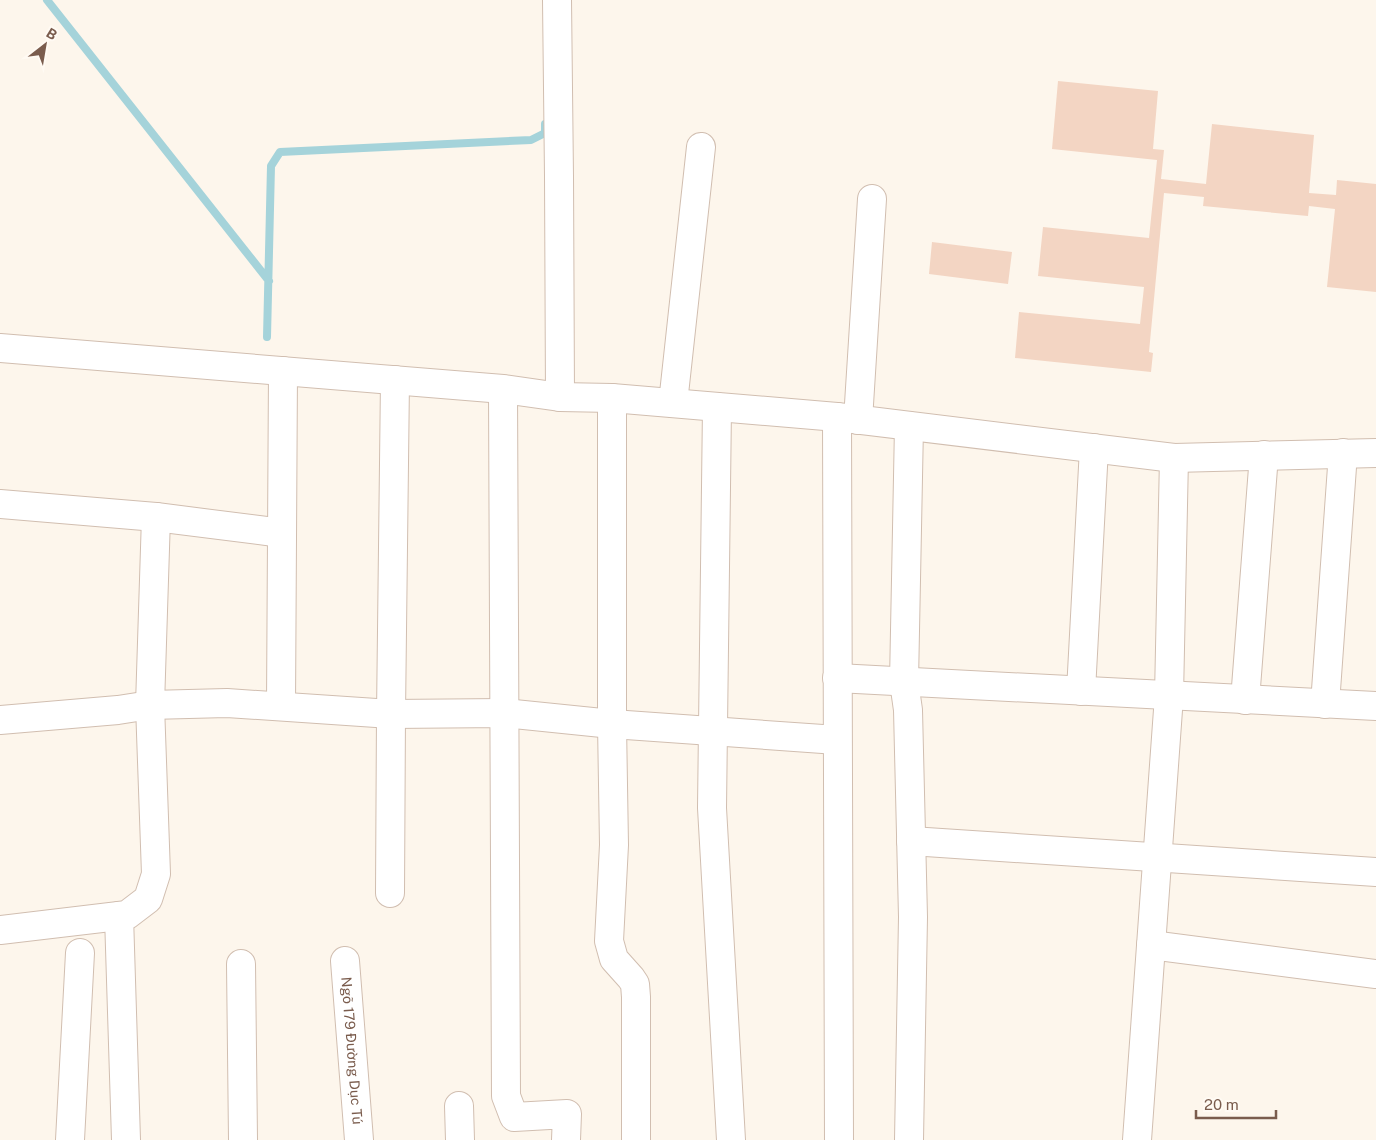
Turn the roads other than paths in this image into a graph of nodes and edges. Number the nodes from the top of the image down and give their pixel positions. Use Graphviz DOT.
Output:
graph roads {
  1 [pos="557,0"];
  2 [pos="701,147"];
  3 [pos="872,199"];
  4 [pos="0,348"];
  5 [pos="283,371"];
  6 [pos="395,380"];
  7 [pos="503,389"];
  8 [pos="560,397"];
  9 [pos="612,398"];
  10 [pos="673,403"];
  11 [pos="717,407"];
  12 [pos="847,418"];
  13 [pos="909,426"];
  14 [pos="1094,448"];
  15 [pos="1342,453"];
  16 [pos="1376,453"];
  17 [pos="1264,455"];
  18 [pos="1174,458"];
  19 [pos="0,504"];
  20 [pos="156,517"];
  21 [pos="282,533"];
  22 [pos="837,678"];
  23 [pos="904,682"];
  24 [pos="1081,692"];
  25 [pos="1169,696"];
  26 [pos="1245,700"];
  27 [pos="1325,704"];
  28 [pos="150,705"];
  29 [pos="281,706"];
  30 [pos="1376,706"];
  31 [pos="504,713"];
  32 [pos="390,714"];
  33 [pos="0,720"];
  34 [pos="612,724"];
  35 [pos="713,731"];
  36 [pos="837,740"];
  37 [pos="911,840"];
  38 [pos="1157,858"];
  39 [pos="1376,872"];
  40 [pos="390,893"];
  41 [pos="119,916"];
  42 [pos="0,930"];
  43 [pos="1151,945"];
  44 [pos="80,953"];
  45 [pos="345,961"];
  46 [pos="241,964"];
  47 [pos="1376,974"];
  48 [pos="459,1106"];
  49 [pos="70,1140"];
  50 [pos="126,1140"];
  51 [pos="243,1140"];
  52 [pos="359,1140"];
  53 [pos="460,1140"];
  54 [pos="566,1140"];
  55 [pos="636,1140"];
  56 [pos="731,1140"];
  57 [pos="838,1140"];
  58 [pos="909,1140"];
  59 [pos="1137,1140"];
  1 -- 8 [label="street"];
  2 -- 10 [label="street"];
  3 -- 12 [label="street"];
  4 -- 5 [label="street"];
  5 -- 6 [label="street"];
  5 -- 21 [label="street"];
  6 -- 7 [label="street"];
  6 -- 32 [label="street"];
  7 -- 8 [label="street"];
  7 -- 31 [label="street"];
  8 -- 9 [label="street"];
  9 -- 10 [label="street"];
  9 -- 34 [label="street"];
  10 -- 11 [label="street"];
  11 -- 12 [label="street"];
  11 -- 35 [label="street"];
  12 -- 13 [label="street"];
  12 -- 22 [label="street"];
  13 -- 14 [label="street"];
  13 -- 23 [label="street"];
  14 -- 18 [label="street"];
  14 -- 24 [label="street"];
  15 -- 16 [label="street"];
  15 -- 17 [label="street"];
  15 -- 27 [label="street"];
  17 -- 18 [label="street"];
  17 -- 26 [label="street"];
  18 -- 25 [label="street"];
  19 -- 20 [label="street"];
  20 -- 21 [label="street"];
  20 -- 28 [label="street"];
  21 -- 29 [label="street"];
  22 -- 23 [label="street"];
  22 -- 36 [label="street"];
  23 -- 24 [label="street"];
  23 -- 37 [label="street"];
  24 -- 25 [label="street"];
  25 -- 26 [label="street"];
  25 -- 38 [label="street"];
  26 -- 27 [label="street"];
  27 -- 30 [label="street"];
  28 -- 29 [label="street"];
  28 -- 33 [label="street"];
  28 -- 41 [label="street"];
  29 -- 32 [label="street"];
  31 -- 32 [label="street"];
  31 -- 34 [label="street"];
  31 -- 54 [label="street"];
  32 -- 40 [label="street"];
  34 -- 35 [label="street"];
  34 -- 55 [label="street"];
  35 -- 36 [label="street"];
  35 -- 56 [label="street"];
  36 -- 57 [label="street"];
  37 -- 38 [label="street"];
  37 -- 58 [label="street"];
  38 -- 39 [label="street"];
  38 -- 43 [label="street"];
  41 -- 42 [label="street"];
  41 -- 50 [label="street"];
  43 -- 47 [label="street"];
  43 -- 59 [label="street"];
  44 -- 49 [label="street"];
  45 -- 52 [label="street, Ngõ 179 Đường Dục Tú"];
  46 -- 51 [label="street"];
  48 -- 53 [label="street"];
}
